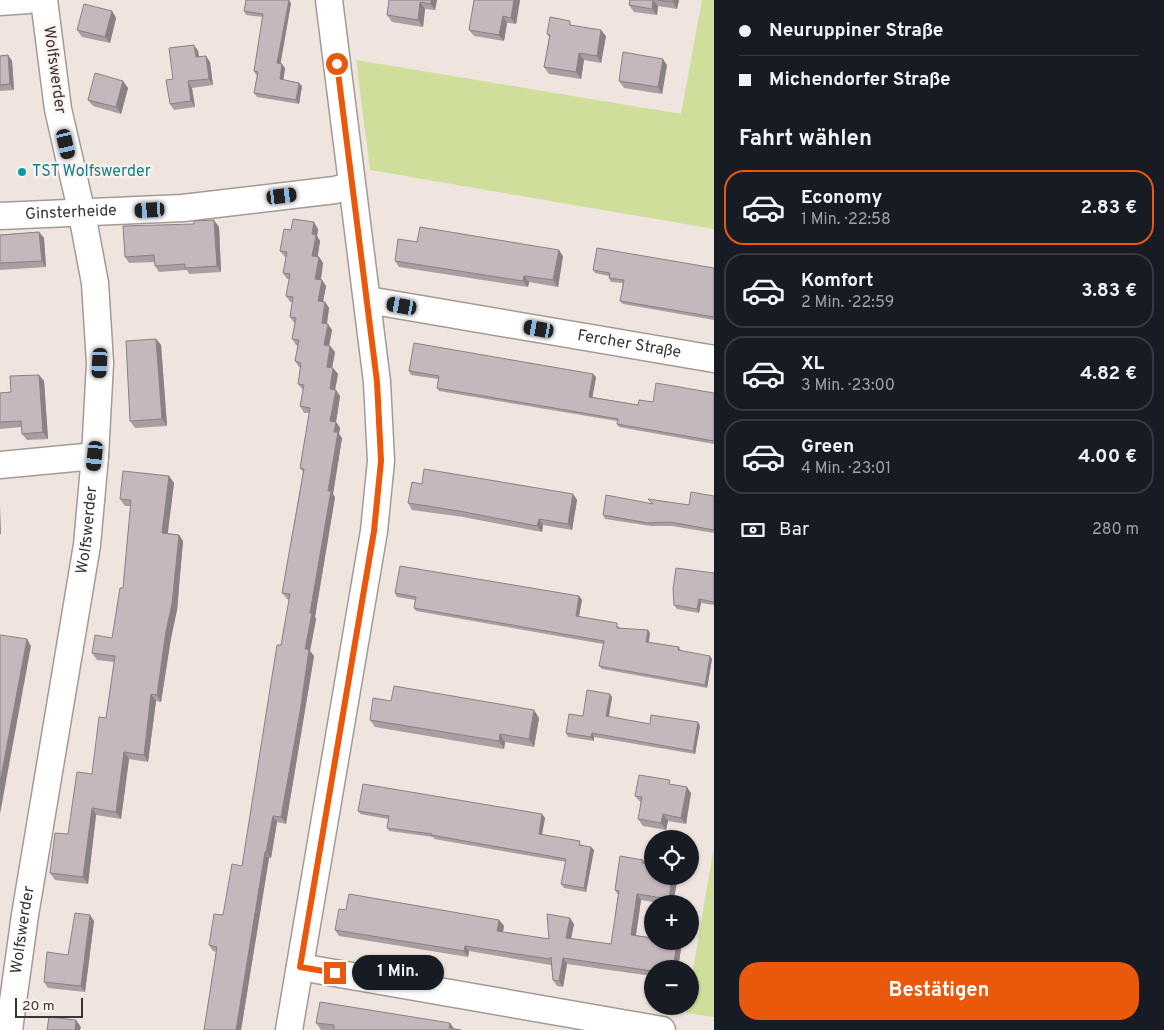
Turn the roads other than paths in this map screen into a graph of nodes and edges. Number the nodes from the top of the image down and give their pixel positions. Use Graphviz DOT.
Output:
graph roads {
  1 [pos="28,0"];
  2 [pos="44,0"];
  3 [pos="329,0"];
  4 [pos="0,2"];
  5 [pos="352,185"];
  6 [pos="82,214"];
  7 [pos="0,216"];
  8 [pos="368,300"];
  9 [pos="714,359"];
  10 [pos="95,456"];
  11 [pos="0,465"];
  12 [pos="300,967"];
  13 [pos="9,1030"];
  14 [pos="289,1030"];
  15 [pos="662,1030"];
  1 -- 4 [label="street"];
  2 -- 6 [label="street, Wolfswerder"];
  3 -- 5 [label="street"];
  5 -- 6 [label="street, Ginsterheide"];
  5 -- 8 [label="street"];
  6 -- 7 [label="street, Ginsterheide"];
  6 -- 10 [label="street, Wolfswerder"];
  8 -- 9 [label="street, Fercher Straße"];
  8 -- 12 [label="street"];
  10 -- 11 [label="street"];
  10 -- 13 [label="street, Wolfswerder"];
  12 -- 14 [label="street"];
  12 -- 15 [label="street"];
}
